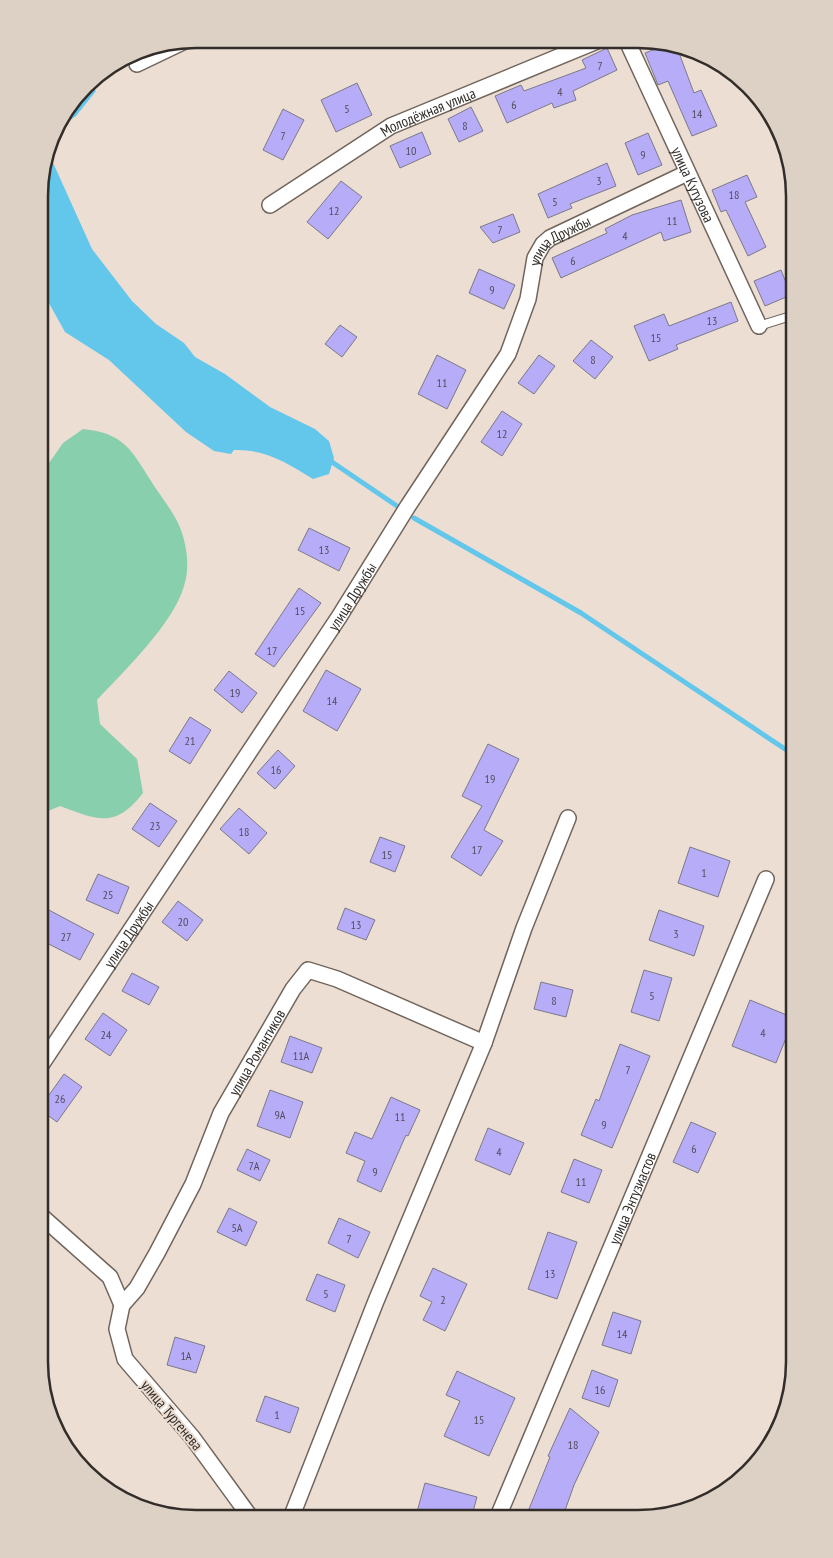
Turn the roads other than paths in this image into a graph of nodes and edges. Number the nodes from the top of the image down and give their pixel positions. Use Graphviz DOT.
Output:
graph roads {
  1 [pos="582,47"];
  2 [pos="629,47"];
  3 [pos="163,52"];
  4 [pos="138,64"];
  5 [pos="687,174"];
  6 [pos="270,205"];
  7 [pos="786,318"];
  8 [pos="759,326"];
  9 [pos="568,818"];
  10 [pos="766,879"];
  11 [pos="484,1043"];
  12 [pos="47,1056"];
  13 [pos="47,1221"];
  14 [pos="122,1305"];
  15 [pos="246,1510"];
  16 [pos="294,1510"];
  17 [pos="501,1510"];
  1 -- 6 [label="street, Молодёжная улица"];
  2 -- 5 [label="street, улица Кутузова"];
  3 -- 4 [label="street"];
  5 -- 8 [label="street, улица Кутузова"];
  5 -- 12 [label="street, улица Дружбы"];
  7 -- 8 [label="lane"];
  9 -- 11 [label="street"];
  10 -- 17 [label="street, улица Энтузиастов"];
  11 -- 14 [label="street, улица Романтиков"];
  11 -- 16 [label="street"];
  13 -- 14 [label="street"];
  14 -- 15 [label="street, улица Тургенева"];
}
